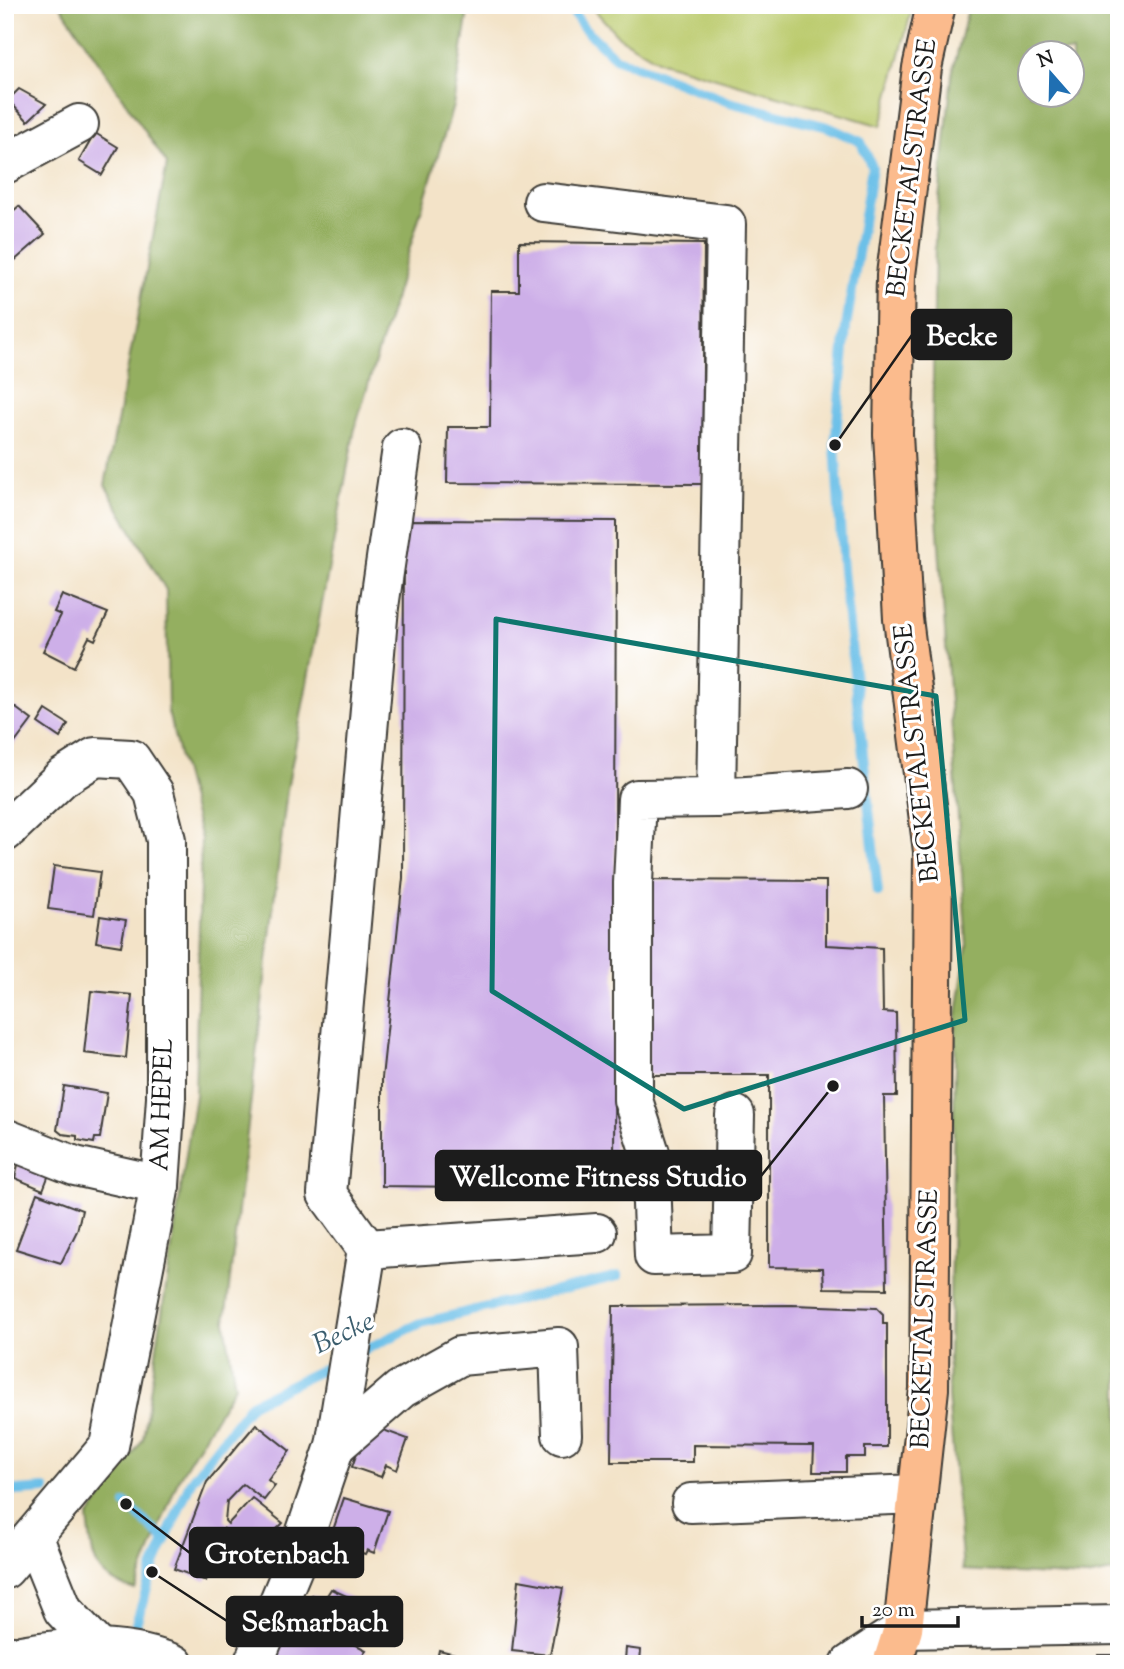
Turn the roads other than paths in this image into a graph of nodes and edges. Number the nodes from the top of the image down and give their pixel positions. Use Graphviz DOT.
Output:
graph roads {
  1 [pos="936,5"];
  2 [pos="79,124"];
  3 [pos="5,164"];
  4 [pos="543,202"];
  5 [pos="402,448"];
  6 [pos="848,789"];
  7 [pos="716,798"];
  8 [pos="5,832"];
  9 [pos="735,1115"];
  10 [pos="7,1139"];
  11 [pos="160,1185"];
  12 [pos="597,1233"];
  13 [pos="367,1249"];
  14 [pos="562,1435"];
  15 [pos="335,1446"];
  16 [pos="918,1494"];
  17 [pos="691,1503"];
  18 [pos="34,1538"];
  19 [pos="5,1569"];
  20 [pos="1119,1625"];
  21 [pos="897,1646"];
  22 [pos="103,1647"];
  23 [pos="5,1658"];
  24 [pos="163,1659"];
  25 [pos="253,1664"];
  26 [pos="850,1664"];
  1 -- 16 [label="main road, BECKETALSTRASSE"];
  2 -- 3 [label="street"];
  4 -- 7 [label="street"];
  5 -- 13 [label="street"];
  6 -- 7 [label="street"];
  7 -- 9 [label="street"];
  8 -- 11 [label="street, AM HEPEL"];
  10 -- 11 [label="street"];
  11 -- 18 [label="street, AM HEPEL"];
  12 -- 13 [label="street"];
  13 -- 15 [label="street"];
  14 -- 15 [label="street"];
  15 -- 25 [label="street"];
  16 -- 17 [label="street"];
  16 -- 21 [label="main road, BECKETALSTRASSE"];
  18 -- 19 [label="street, AM HEPEL"];
  18 -- 22 [label="street"];
  20 -- 21 [label="street"];
  21 -- 26 [label="street"];
  22 -- 23 [label="street"];
  22 -- 24 [label="street"];
}
